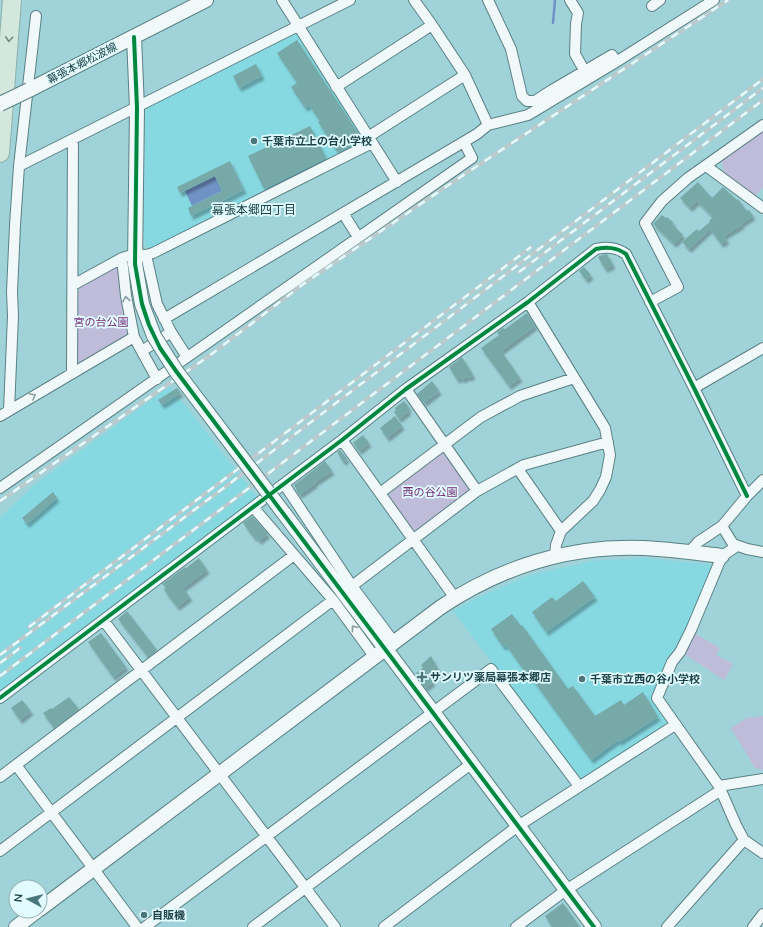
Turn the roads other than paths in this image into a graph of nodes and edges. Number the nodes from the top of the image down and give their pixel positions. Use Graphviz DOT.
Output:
graph roads {
  1 [pos="206,0"];
  2 [pos="282,0"];
  3 [pos="350,0"];
  4 [pos="414,0"];
  5 [pos="488,0"];
  6 [pos="570,0"];
  7 [pos="714,0"];
  8 [pos="12,3"];
  9 [pos="36,16"];
  10 [pos="432,25"];
  11 [pos="298,26"];
  12 [pos="134,37"];
  13 [pos="616,62"];
  14 [pos="584,70"];
  15 [pos="465,75"];
  16 [pos="336,87"];
  17 [pos="29,90"];
  18 [pos="0,104"];
  19 [pos="137,108"];
  20 [pos="488,125"];
  21 [pos="763,125"];
  22 [pos="73,139"];
  23 [pos="370,140"];
  24 [pos="464,142"];
  25 [pos="0,153"];
  26 [pos="19,166"];
  27 [pos="706,166"];
  28 [pos="397,182"];
  29 [pos="763,208"];
  30 [pos="343,213"];
  31 [pos="358,238"];
  32 [pos="141,254"];
  33 [pos="122,258"];
  34 [pos="73,285"];
  35 [pos="528,302"];
  36 [pos="650,302"];
  37 [pos="164,319"];
  38 [pos="171,332"];
  39 [pos="134,337"];
  40 [pos="763,348"];
  41 [pos="142,351"];
  42 [pos="187,357"];
  43 [pos="72,373"];
  44 [pos="574,378"];
  45 [pos="157,379"];
  46 [pos="694,388"];
  47 [pos="406,389"];
  48 [pos="9,410"];
  49 [pos="0,416"];
  50 [pos="342,440"];
  51 [pos="608,442"];
  52 [pos="445,444"];
  53 [pos="518,469"];
  54 [pos="763,480"];
  55 [pos="284,484"];
  56 [pos="0,488"];
  57 [pos="477,491"];
  58 [pos="380,493"];
  59 [pos="747,496"];
  60 [pos="254,507"];
  61 [pos="722,526"];
  62 [pos="562,531"];
  63 [pos="414,540"];
  64 [pos="737,546"];
  65 [pos="689,552"];
  66 [pos="763,552"];
  67 [pos="294,555"];
  68 [pos="555,556"];
  69 [pos="722,556"];
  70 [pos="352,586"];
  71 [pos="455,598"];
  72 [pos="333,600"];
  73 [pos="104,621"];
  74 [pos="384,649"];
  75 [pos="142,670"];
  76 [pos="0,698"];
  77 [pos="432,712"];
  78 [pos="177,717"];
  79 [pos="675,725"];
  80 [pos="471,764"];
  81 [pos="16,765"];
  82 [pos="219,774"];
  83 [pos="0,777"];
  84 [pos="763,779"];
  85 [pos="579,786"];
  86 [pos="720,788"];
  87 [pos="51,812"];
  88 [pos="518,826"];
  89 [pos="266,836"];
  90 [pos="744,840"];
  91 [pos="0,851"];
  92 [pos="763,853"];
  93 [pos="94,868"];
  94 [pos="305,888"];
  95 [pos="566,890"];
  96 [pos="48,903"];
  97 [pos="763,914"];
  98 [pos="26,919"];
  99 [pos="16,927"];
  100 [pos="137,927"];
  101 [pos="145,927"];
  102 [pos="253,927"];
  103 [pos="334,927"];
  104 [pos="384,927"];
  105 [pos="516,927"];
  106 [pos="594,927"];
  107 [pos="667,927"];
  108 [pos="752,927"];
  1 -- 12 [label="street, 幕張本郷松波線"];
  2 -- 11 [label="street"];
  3 -- 11 [label="street"];
  4 -- 10 [label="street"];
  5 -- 14 [label="street"];
  6 -- 14 [label="street"];
  7 -- 13 [label="street"];
  8 -- 25 [label="highway, one-way"];
  9 -- 17 [label="street"];
  10 -- 15 [label="street"];
  10 -- 16 [label="street"];
  11 -- 16 [label="street"];
  11 -- 19 [label="street"];
  12 -- 17 [label="street, 幕張本郷松波線"];
  12 -- 19 [label="street"];
  13 -- 14 [label="street"];
  13 -- 20 [label="street"];
  15 -- 20 [label="street"];
  15 -- 23 [label="street"];
  16 -- 23 [label="street"];
  17 -- 18 [label="street, 幕張本郷松波線, bridge"];
  17 -- 26 [label="street"];
  19 -- 22 [label="street"];
  19 -- 32 [label="street"];
  20 -- 24 [label="street"];
  21 -- 27 [label="street"];
  22 -- 26 [label="street"];
  22 -- 34 [label="street"];
  23 -- 28 [label="street"];
  23 -- 32 [label="street"];
  24 -- 28 [label="street"];
  24 -- 31 [label="street"];
  26 -- 48 [label="street"];
  27 -- 29 [label="street"];
  27 -- 36 [label="street"];
  28 -- 30 [label="street"];
  30 -- 31 [label="street"];
  30 -- 37 [label="street"];
  31 -- 42 [label="street"];
  32 -- 33 [label="street"];
  32 -- 37 [label="street"];
  32 -- 74 [label="street, bridge"];
  33 -- 34 [label="street"];
  39 -- 33 [label="street, one-way"];
  34 -- 43 [label="street"];
  35 -- 36 [label="street"];
  35 -- 44 [label="street"];
  35 -- 47 [label="street"];
  36 -- 46 [label="street"];
  37 -- 38 [label="street"];
  38 -- 41 [label="street"];
  38 -- 42 [label="street"];
  39 -- 41 [label="street"];
  39 -- 43 [label="street"];
  40 -- 46 [label="street"];
  41 -- 45 [label="street"];
  42 -- 45 [label="street"];
  48 -- 43 [label="street, one-way"];
  44 -- 51 [label="street"];
  44 -- 52 [label="street"];
  45 -- 56 [label="street"];
  46 -- 59 [label="street"];
  47 -- 50 [label="street"];
  47 -- 52 [label="street"];
  48 -- 49 [label="street"];
  50 -- 55 [label="street"];
  50 -- 58 [label="street"];
  51 -- 53 [label="street"];
  51 -- 62 [label="street"];
  52 -- 57 [label="street"];
  52 -- 58 [label="street"];
  53 -- 57 [label="street"];
  53 -- 62 [label="street"];
  54 -- 59 [label="street"];
  55 -- 60 [label="street"];
  55 -- 70 [label="street"];
  57 -- 63 [label="street"];
  58 -- 63 [label="street"];
  59 -- 61 [label="street"];
  60 -- 67 [label="street"];
  60 -- 73 [label="street"];
  61 -- 64 [label="street"];
  61 -- 65 [label="street"];
  62 -- 68 [label="street"];
  63 -- 70 [label="street"];
  63 -- 71 [label="street"];
  64 -- 66 [label="street"];
  64 -- 69 [label="street"];
  65 -- 68 [label="street"];
  65 -- 69 [label="street"];
  67 -- 72 [label="street"];
  67 -- 75 [label="street"];
  68 -- 71 [label="street"];
  69 -- 79 [label="street"];
  70 -- 74 [label="street"];
  71 -- 74 [label="street"];
  74 -- 72 [label="street, one-way"];
  72 -- 78 [label="street"];
  73 -- 75 [label="street"];
  73 -- 76 [label="street"];
  74 -- 77 [label="street"];
  74 -- 82 [label="street"];
  75 -- 78 [label="street"];
  75 -- 81 [label="street"];
  77 -- 80 [label="street"];
  77 -- 85 [label="street"];
  77 -- 89 [label="street"];
  78 -- 82 [label="street"];
  78 -- 87 [label="street"];
  79 -- 85 [label="street"];
  79 -- 86 [label="street"];
  80 -- 88 [label="street"];
  80 -- 94 [label="street"];
  81 -- 83 [label="street"];
  81 -- 87 [label="street"];
  82 -- 89 [label="street"];
  82 -- 93 [label="street"];
  84 -- 86 [label="street"];
  85 -- 88 [label="street"];
  86 -- 90 [label="street"];
  86 -- 95 [label="street"];
  87 -- 91 [label="street"];
  87 -- 93 [label="street"];
  88 -- 95 [label="street"];
  88 -- 104 [label="street"];
  89 -- 94 [label="street"];
  89 -- 101 [label="street"];
  90 -- 92 [label="street"];
  90 -- 107 [label="street"];
  93 -- 96 [label="street"];
  93 -- 100 [label="street"];
  94 -- 102 [label="street"];
  94 -- 103 [label="street"];
  95 -- 105 [label="street"];
  95 -- 106 [label="street"];
  97 -- 108 [label="street"];
  98 -- 99 [label="street"];
}
